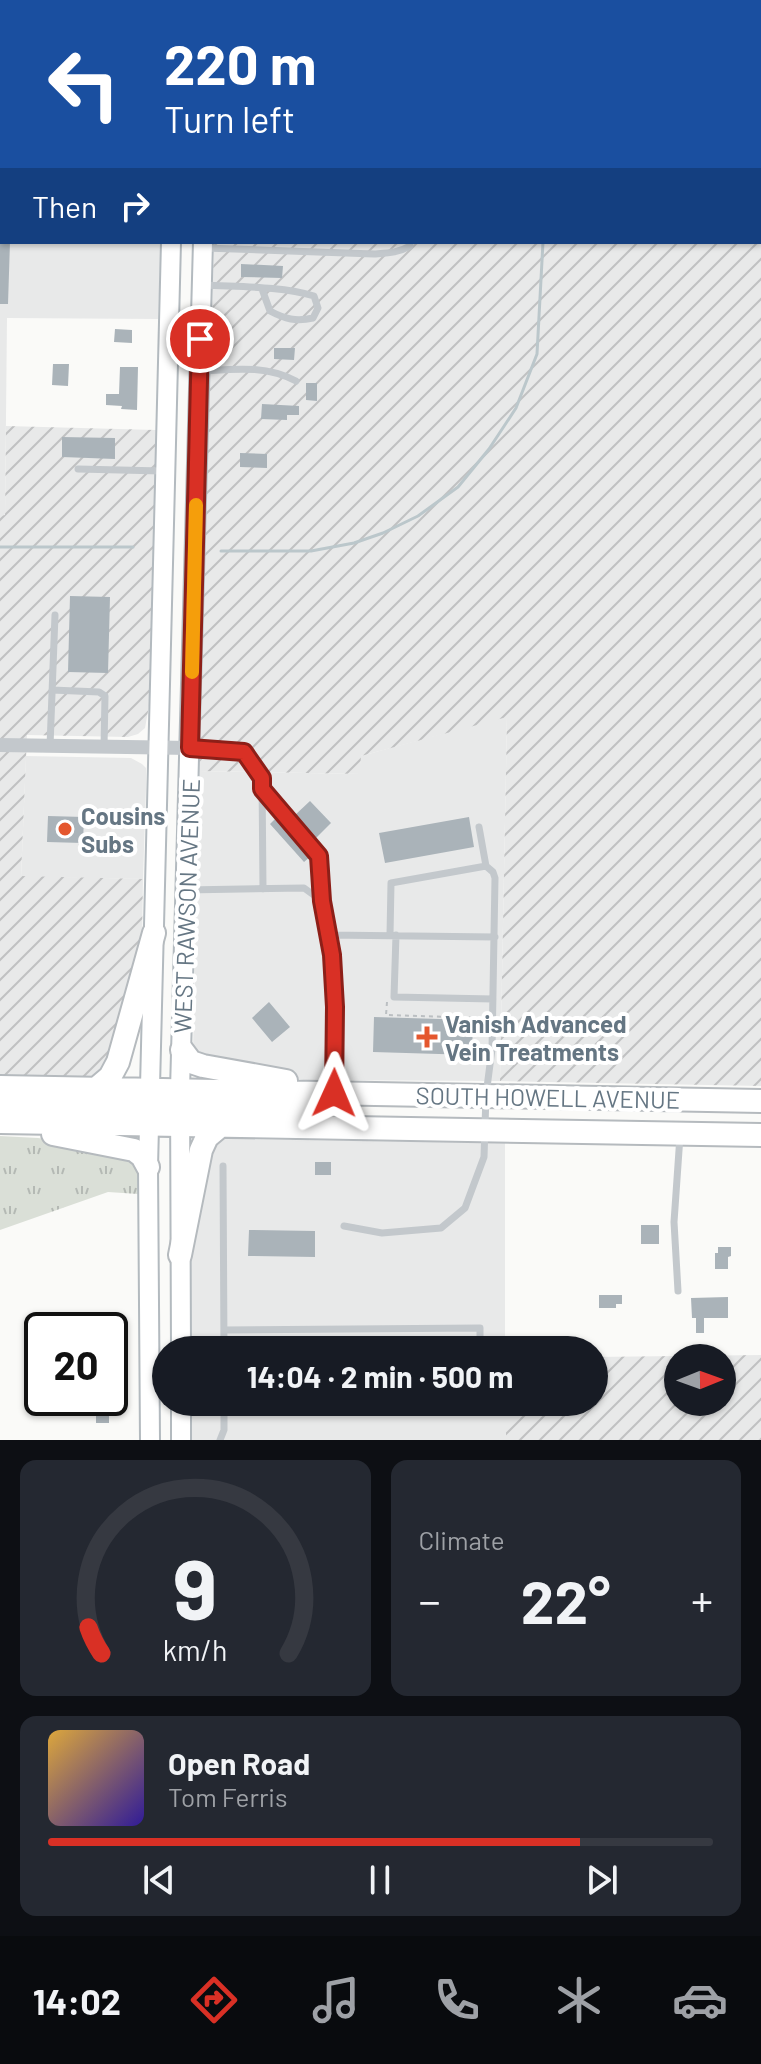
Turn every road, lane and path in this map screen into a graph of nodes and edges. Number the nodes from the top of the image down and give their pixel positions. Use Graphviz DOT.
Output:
graph roads {
  1 [pos="171,244"];
  2 [pos="410,244"];
  3 [pos="203,245"];
  4 [pos="202,285"];
  5 [pos="262,289"];
  6 [pos="168,364"];
  7 [pos="200,369"];
  8 [pos="296,381"];
  9 [pos="78,469"];
  10 [pos="165,471"];
  11 [pos="55,615"];
  12 [pos="52,690"];
  13 [pos="0,745"];
  14 [pos="50,746"];
  15 [pos="104,747"];
  16 [pos="157,748"];
  17 [pos="190,748"];
  18 [pos="262,789"];
  19 [pos="479,827"];
  20 [pos="486,866"];
  21 [pos="263,889"];
  22 [pos="186,890"];
  23 [pos="322,901"];
  24 [pos="154,933"];
  25 [pos="328,935"];
  26 [pos="393,935"];
  27 [pos="495,937"];
  28 [pos="394,997"];
  29 [pos="493,999"];
  30 [pos="485,1018"];
  31 [pos="182,1050"];
  32 [pos="0,1087"];
  33 [pos="97,1088"];
  34 [pos="334,1088"];
  35 [pos="432,1095"];
  36 [pos="486,1095"];
  37 [pos="761,1101"];
  38 [pos="150,1106"];
  39 [pos="0,1107"];
  40 [pos="180,1109"];
  41 [pos="0,1122"];
  42 [pos="219,1127"];
  43 [pos="0,1131"];
  44 [pos="485,1131"];
  45 [pos="680,1134"];
  46 [pos="761,1135"];
  47 [pos="223,1166"];
  48 [pos="148,1167"];
  49 [pos="344,1226"];
  50 [pos="180,1255"];
  51 [pos="678,1291"];
  52 [pos="224,1330"];
  53 [pos="181,1336"];
  54 [pos="224,1336"];
  55 [pos="480,1336"];
  56 [pos="181,1416"];
  57 [pos="224,1416"];
  58 [pos="150,1440"];
  59 [pos="181,1440"];
  60 [pos="220,1440"];
  1 -- 6 [label="main road, WEST RAWSON AVENUE"];
  2 -- 3 [label="lane"];
  3 -- 4 [label="main road, WEST RAWSON AVENUE"];
  4 -- 5 [label="lane"];
  4 -- 7 [label="main road, WEST RAWSON AVENUE"];
  5 -- 5 [label="lane"];
  6 -- 7 [label="main road"];
  6 -- 10 [label="main road, WEST RAWSON AVENUE"];
  7 -- 8 [label="lane"];
  7 -- 17 [label="main road, WEST RAWSON AVENUE"];
  9 -- 10 [label="lane"];
  10 -- 16 [label="main road, WEST RAWSON AVENUE"];
  11 -- 12 [label="lane"];
  12 -- 14 [label="lane"];
  12 -- 15 [label="lane"];
  13 -- 14 [label="street"];
  14 -- 15 [label="street"];
  15 -- 16 [label="street"];
  16 -- 17 [label="street"];
  16 -- 24 [label="main road, WEST RAWSON AVENUE"];
  17 -- 18 [label="lane"];
  17 -- 22 [label="main road, WEST RAWSON AVENUE"];
  18 -- 21 [label="lane"];
  18 -- 23 [label="lane"];
  19 -- 20 [label="lane"];
  20 -- 26 [label="lane"];
  20 -- 27 [label="lane"];
  21 -- 22 [label="lane"];
  21 -- 23 [label="lane"];
  22 -- 31 [label="main road, WEST RAWSON AVENUE"];
  23 -- 25 [label="lane"];
  24 -- 33 [label="main road"];
  24 -- 38 [label="main road, WEST RAWSON AVENUE"];
  25 -- 26 [label="lane"];
  25 -- 34 [label="lane"];
  26 -- 27 [label="lane"];
  26 -- 28 [label="lane"];
  27 -- 29 [label="lane"];
  28 -- 29 [label="lane"];
  28 -- 30 [label="path"];
  29 -- 36 [label="lane"];
  31 -- 34 [label="main road"];
  31 -- 40 [label="main road, WEST RAWSON AVENUE"];
  32 -- 33 [label="main road, SOUTH HOWELL AVENUE"];
  33 -- 38 [label="main road, SOUTH HOWELL AVENUE"];
  34 -- 35 [label="main road, SOUTH HOWELL AVENUE"];
  34 -- 40 [label="main road, SOUTH HOWELL AVENUE"];
  35 -- 36 [label="main road, SOUTH HOWELL AVENUE"];
  35 -- 40 [label="main road"];
  36 -- 37 [label="main road, SOUTH HOWELL AVENUE"];
  36 -- 44 [label="lane"];
  38 -- 39 [label="main road"];
  38 -- 40 [label="main road, SOUTH HOWELL AVENUE"];
  38 -- 40 [label="main road, SOUTH HOWELL AVENUE"];
  38 -- 41 [label="main road, SOUTH HOWELL AVENUE"];
  38 -- 48 [label="main road, WEST RAWSON AVENUE"];
  40 -- 42 [label="main road, SOUTH HOWELL AVENUE"];
  40 -- 50 [label="main road, WEST RAWSON AVENUE"];
  42 -- 44 [label="main road, SOUTH HOWELL AVENUE"];
  42 -- 50 [label="main road"];
  43 -- 48 [label="main road"];
  44 -- 45 [label="main road, SOUTH HOWELL AVENUE"];
  44 -- 49 [label="lane"];
  45 -- 46 [label="main road, SOUTH HOWELL AVENUE"];
  45 -- 51 [label="lane"];
  47 -- 52 [label="lane"];
  48 -- 58 [label="main road, WEST RAWSON AVENUE"];
  50 -- 53 [label="main road, WEST RAWSON AVENUE"];
  52 -- 54 [label="lane"];
  52 -- 55 [label="lane"];
  56 -- 59 [label="main road"];
  57 -- 60 [label="lane"];
}
